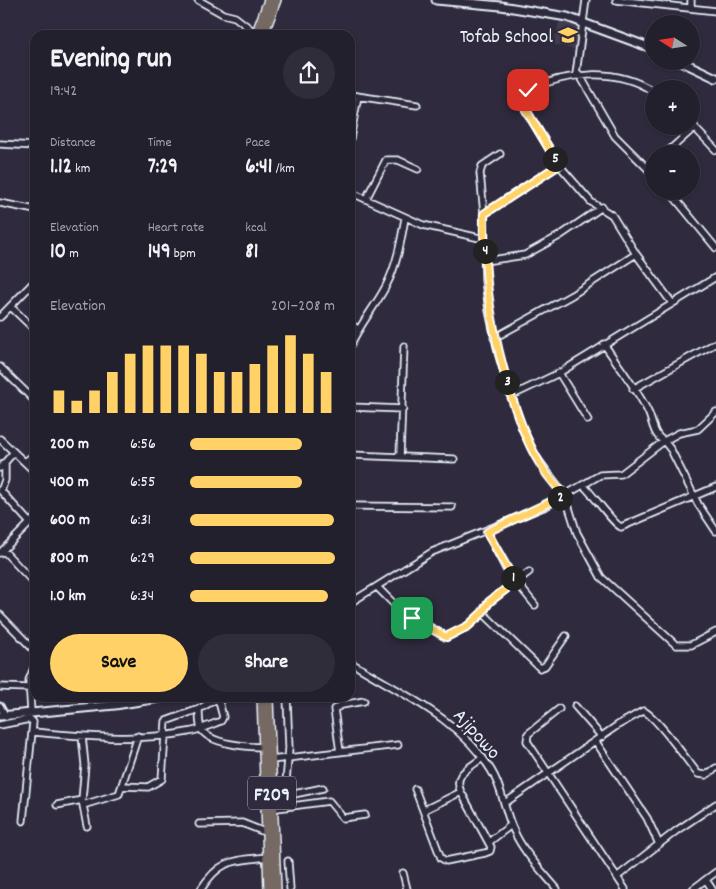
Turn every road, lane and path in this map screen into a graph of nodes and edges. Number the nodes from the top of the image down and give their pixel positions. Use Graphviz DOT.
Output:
graph roads {
  1 [pos="198,0"];
  2 [pos="269,0"];
  3 [pos="276,0"];
  4 [pos="436,0"];
  5 [pos="586,0"];
  6 [pos="616,0"];
  7 [pos="691,0"];
  8 [pos="636,1"];
  9 [pos="502,3"];
  10 [pos="691,8"];
  11 [pos="716,11"];
  12 [pos="584,22"];
  13 [pos="252,30"];
  14 [pos="260,30"];
  15 [pos="261,30"];
  16 [pos="645,46"];
  17 [pos="699,70"];
  18 [pos="577,74"];
  19 [pos="716,78"];
  20 [pos="645,88"];
  21 [pos="355,96"];
  22 [pos="358,96"];
  23 [pos="417,105"];
  24 [pos="355,112"];
  25 [pos="700,133"];
  26 [pos="683,135"];
  27 [pos="0,144"];
  28 [pos="674,145"];
  29 [pos="30,146"];
  30 [pos="716,150"];
  31 [pos="500,154"];
  32 [pos="559,165"];
  33 [pos="645,166"];
  34 [pos="418,169"];
  35 [pos="355,194"];
  36 [pos="366,199"];
  37 [pos="676,200"];
  38 [pos="0,203"];
  39 [pos="602,207"];
  40 [pos="30,209"];
  41 [pos="484,214"];
  42 [pos="405,218"];
  43 [pos="484,239"];
  44 [pos="716,248"];
  45 [pos="636,254"];
  46 [pos="485,261"];
  47 [pos="716,277"];
  48 [pos="30,287"];
  49 [pos="672,303"];
  50 [pos="11,307"];
  51 [pos="0,317"];
  52 [pos="30,325"];
  53 [pos="355,327"];
  54 [pos="492,328"];
  55 [pos="358,329"];
  56 [pos="506,331"];
  57 [pos="355,335"];
  58 [pos="494,338"];
  59 [pos="716,343"];
  60 [pos="604,344"];
  61 [pos="404,346"];
  62 [pos="0,367"];
  63 [pos="559,373"];
  64 [pos="633,389"];
  65 [pos="30,396"];
  66 [pos="511,396"];
  67 [pos="355,407"];
  68 [pos="403,409"];
  69 [pos="716,412"];
  70 [pos="588,420"];
  71 [pos="0,439"];
  72 [pos="664,441"];
  73 [pos="14,452"];
  74 [pos="355,455"];
  75 [pos="400,456"];
  76 [pos="30,459"];
  77 [pos="454,459"];
  78 [pos="5,462"];
  79 [pos="25,462"];
  80 [pos="30,467"];
  81 [pos="0,468"];
  82 [pos="583,485"];
  83 [pos="716,487"];
  84 [pos="1,491"];
  85 [pos="565,495"];
  86 [pos="694,496"];
  87 [pos="355,506"];
  88 [pos="452,507"];
  89 [pos="30,523"];
  90 [pos="716,531"];
  91 [pos="487,532"];
  92 [pos="1,552"];
  93 [pos="529,572"];
  94 [pos="30,579"];
  95 [pos="515,582"];
  96 [pos="377,587"];
  97 [pos="355,600"];
  98 [pos="535,605"];
  99 [pos="482,613"];
  100 [pos="0,615"];
  101 [pos="716,632"];
  102 [pos="566,636"];
  103 [pos="30,646"];
  104 [pos="355,665"];
  105 [pos="30,673"];
  106 [pos="0,687"];
  107 [pos="29,688"];
  108 [pos="30,700"];
  109 [pos="364,701"];
  110 [pos="30,702"];
  111 [pos="134,702"];
  112 [pos="212,702"];
  113 [pos="219,702"];
  114 [pos="262,702"];
  115 [pos="268,702"];
  116 [pos="287,702"];
  117 [pos="0,706"];
  118 [pos="575,706"];
  119 [pos="559,709"];
  120 [pos="199,710"];
  121 [pos="31,712"];
  122 [pos="3,720"];
  123 [pos="201,729"];
  124 [pos="33,732"];
  125 [pos="82,736"];
  126 [pos="138,736"];
  127 [pos="164,736"];
  128 [pos="602,737"];
  129 [pos="596,742"];
  130 [pos="398,745"];
  131 [pos="264,747"];
  132 [pos="340,752"];
  133 [pos="482,758"];
  134 [pos="288,759"];
  135 [pos="271,760"];
  136 [pos="716,768"];
  137 [pos="550,774"];
  138 [pos="122,786"];
  139 [pos="323,788"];
  140 [pos="415,789"];
  141 [pos="272,792"];
  142 [pos="461,792"];
  143 [pos="284,793"];
  144 [pos="83,803"];
  145 [pos="505,803"];
  146 [pos="716,804"];
  147 [pos="57,805"];
  148 [pos="269,809"];
  149 [pos="424,810"];
  150 [pos="365,815"];
  151 [pos="23,821"];
  152 [pos="199,824"];
  153 [pos="511,824"];
  154 [pos="87,826"];
  155 [pos="267,833"];
  156 [pos="489,842"];
  157 [pos="659,844"];
  158 [pos="268,857"];
  159 [pos="288,861"];
  160 [pos="716,872"];
  161 [pos="403,873"];
  162 [pos="618,876"];
  163 [pos="706,880"];
  164 [pos="201,889"];
  165 [pos="269,889"];
  166 [pos="276,889"];
  167 [pos="290,889"];
  168 [pos="407,889"];
  169 [pos="557,889"];
  170 [pos="625,889"];
  171 [pos="693,889"];
  172 [pos="712,889"];
  1 -- 13 [label="street"];
  2 -- 14 [label="main road"];
  3 -- 15 [label="main road"];
  4 -- 9 [label="street"];
  5 -- 12 [label="street"];
  6 -- 8 [label="street"];
  7 -- 10 [label="street"];
  8 -- 10 [label="street"];
  9 -- 12 [label="street"];
  10 -- 11 [label="street"];
  12 -- 16 [label="street"];
  12 -- 18 [label="street"];
  17 -- 19 [label="street"];
  18 -- 20 [label="street"];
  18 -- 32 [label="street"];
  18 -- 33 [label="street"];
  21 -- 22 [label="street"];
  22 -- 23 [label="street"];
  22 -- 24 [label="street"];
  25 -- 30 [label="street"];
  26 -- 28 [label="street"];
  27 -- 29 [label="street"];
  31 -- 41 [label="street"];
  32 -- 39 [label="street"];
  32 -- 41 [label="street"];
  34 -- 36 [label="street"];
  35 -- 36 [label="street"];
  36 -- 42 [label="street"];
  37 -- 44 [label="street"];
  38 -- 40 [label="street"];
  39 -- 45 [label="street"];
  39 -- 46 [label="street"];
  41 -- 43 [label="street"];
  42 -- 43 [label="street"];
  42 -- 55 [label="street"];
  43 -- 46 [label="street"];
  45 -- 49 [label="street"];
  45 -- 56 [label="street"];
  46 -- 54 [label="street"];
  47 -- 49 [label="street"];
  48 -- 50 [label="street"];
  49 -- 60 [label="street"];
  50 -- 51 [label="street"];
  50 -- 52 [label="street"];
  53 -- 55 [label="street"];
  54 -- 56 [label="street"];
  54 -- 58 [label="street"];
  55 -- 57 [label="street"];
  56 -- 58 [label="street"];
  58 -- 66 [label="street"];
  59 -- 64 [label="street"];
  60 -- 63 [label="street"];
  60 -- 64 [label="street"];
  61 -- 68 [label="street"];
  62 -- 65 [label="street"];
  63 -- 66 [label="street"];
  63 -- 70 [label="street"];
  64 -- 72 [label="street"];
  66 -- 85 [label="street"];
  67 -- 68 [label="street"];
  68 -- 75 [label="street"];
  69 -- 72 [label="street"];
  71 -- 73 [label="street"];
  72 -- 82 [label="street"];
  72 -- 86 [label="street"];
  73 -- 78 [label="street"];
  73 -- 79 [label="street"];
  74 -- 75 [label="street"];
  75 -- 77 [label="street"];
  76 -- 79 [label="street"];
  78 -- 81 [label="street"];
  78 -- 84 [label="street"];
  79 -- 80 [label="street"];
  82 -- 85 [label="street"];
  82 -- 86 [label="street"];
  83 -- 86 [label="street"];
  84 -- 89 [label="street"];
  85 -- 91 [label="street"];
  85 -- 101 [label="street"];
  86 -- 90 [label="street"];
  87 -- 88 [label="street"];
  89 -- 92 [label="street"];
  91 -- 95 [label="street"];
  91 -- 96 [label="street"];
  92 -- 94 [label="street"];
  93 -- 95 [label="street"];
  95 -- 98 [label="street"];
  95 -- 99 [label="street"];
  96 -- 97 [label="street"];
  96 -- 99 [label="street"];
  99 -- 102 [label="street"];
  100 -- 103 [label="street"];
  104 -- 133 [label="street, Ajipowo"];
  105 -- 107 [label="street"];
  106 -- 107 [label="street"];
  107 -- 108 [label="street"];
  109 -- 132 [label="street"];
  110 -- 121 [label="street"];
  111 -- 121 [label="street"];
  112 -- 120 [label="street"];
  113 -- 123 [label="street"];
  114 -- 131 [label="main road, F209"];
  115 -- 135 [label="main road, F209"];
  116 -- 134 [label="street"];
  117 -- 122 [label="street"];
  118 -- 128 [label="street"];
  119 -- 137 [label="street"];
  120 -- 123 [label="street"];
  120 -- 127 [label="street"];
  121 -- 122 [label="street"];
  122 -- 124 [label="street"];
  123 -- 127 [label="street"];
  123 -- 131 [label="street"];
  124 -- 125 [label="street"];
  124 -- 151 [label="street"];
  125 -- 126 [label="street"];
  125 -- 144 [label="street"];
  126 -- 127 [label="street"];
  126 -- 138 [label="street"];
  127 -- 138 [label="street"];
  128 -- 129 [label="street"];
  128 -- 136 [label="street"];
  129 -- 137 [label="street"];
  129 -- 157 [label="street"];
  130 -- 132 [label="street"];
  131 -- 148 [label="main road, F209"];
  132 -- 134 [label="street"];
  133 -- 142 [label="street"];
  133 -- 145 [label="street, Ajipowo"];
  134 -- 135 [label="street"];
  134 -- 143 [label="street"];
  135 -- 141 [label="main road, F209"];
  137 -- 145 [label="street"];
  137 -- 162 [label="street"];
  138 -- 144 [label="street"];
  139 -- 143 [label="street"];
  140 -- 149 [label="street"];
  141 -- 143 [label="street"];
  141 -- 148 [label="main road, F209"];
  142 -- 149 [label="street"];
  142 -- 156 [label="street"];
  144 -- 147 [label="street"];
  144 -- 154 [label="street"];
  145 -- 153 [label="street, Ajipowo"];
  146 -- 157 [label="street"];
  148 -- 150 [label="street"];
  148 -- 155 [label="main road, F209"];
  148 -- 166 [label="main road, F209"];
  149 -- 156 [label="street"];
  152 -- 155 [label="street"];
  153 -- 156 [label="street"];
  153 -- 169 [label="street, Ajipowo"];
  155 -- 158 [label="main road, F209"];
  157 -- 162 [label="street"];
  158 -- 164 [label="street"];
  158 -- 165 [label="main road, F209"];
  159 -- 167 [label="street"];
  160 -- 163 [label="street"];
  161 -- 168 [label="street"];
  162 -- 170 [label="street"];
  163 -- 171 [label="street"];
  163 -- 172 [label="street"];
}
